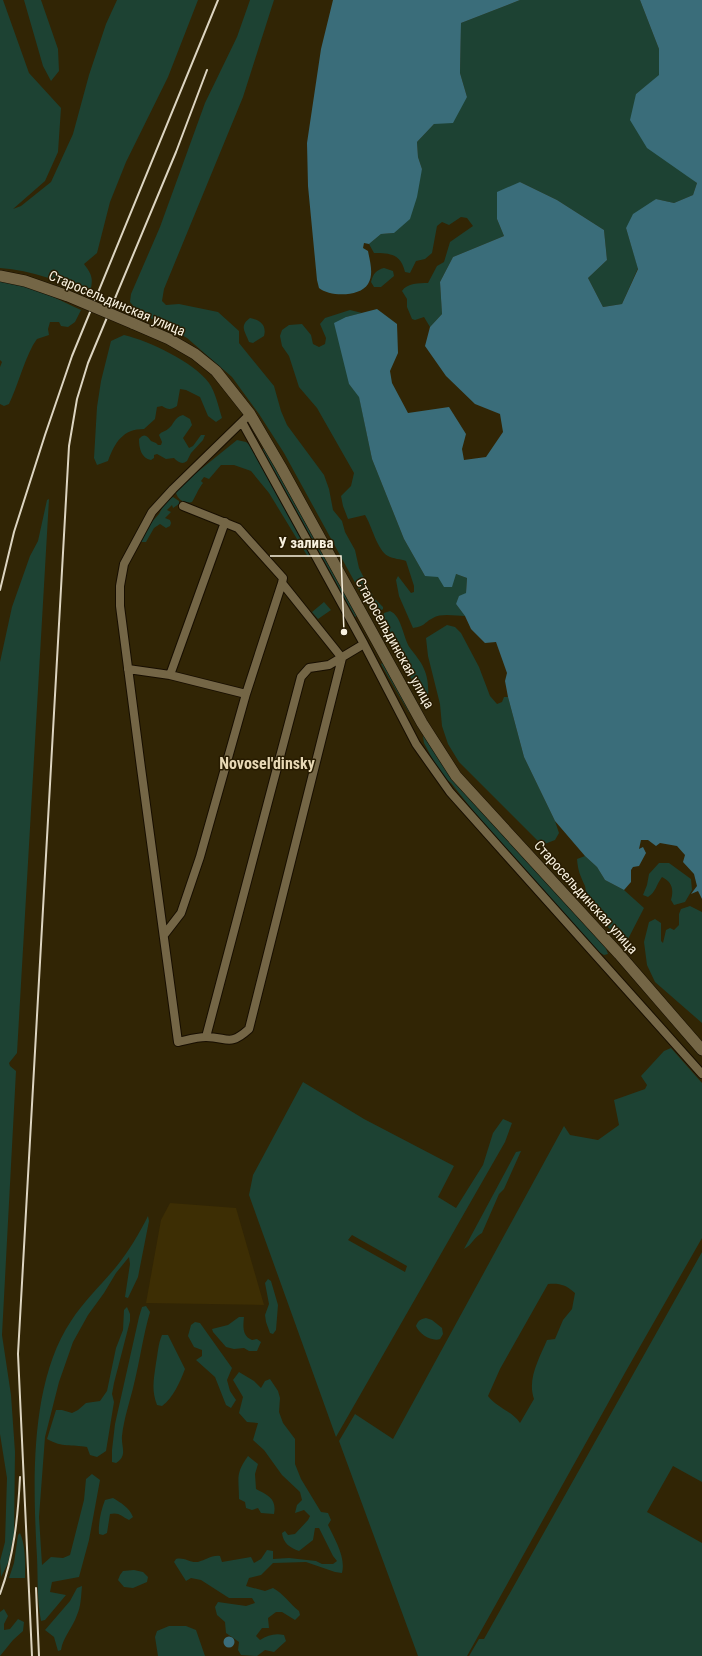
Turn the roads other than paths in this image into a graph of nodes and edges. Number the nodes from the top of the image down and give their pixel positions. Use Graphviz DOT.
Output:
graph roads {
  1 [pos="0,276"];
  2 [pos="246,418"];
  3 [pos="183,506"];
  4 [pos="225,522"];
  5 [pos="282,583"];
  6 [pos="364,644"];
  7 [pos="342,658"];
  8 [pos="128,669"];
  9 [pos="170,675"];
  10 [pos="246,694"];
  11 [pos="422,723"];
  12 [pos="410,731"];
  13 [pos="164,935"];
  14 [pos="206,1037"];
  15 [pos="702,1050"];
  16 [pos="702,1074"];
  1 -- 2 [label="main road, Старосельдинская улица, bridge"];
  2 -- 6 [label="street"];
  2 -- 8 [label="street"];
  2 -- 11 [label="main road, Старосельдинская улица"];
  3 -- 4 [label="street"];
  4 -- 5 [label="street"];
  4 -- 9 [label="street"];
  5 -- 7 [label="street"];
  5 -- 10 [label="street"];
  6 -- 7 [label="street"];
  6 -- 12 [label="street"];
  7 -- 14 [label="street"];
  7 -- 14 [label="street"];
  8 -- 9 [label="street"];
  8 -- 13 [label="street"];
  9 -- 10 [label="street"];
  10 -- 13 [label="street"];
  11 -- 12 [label="street"];
  11 -- 15 [label="main road, Старосельдинская улица"];
  12 -- 16 [label="street"];
  13 -- 14 [label="street"];
}
